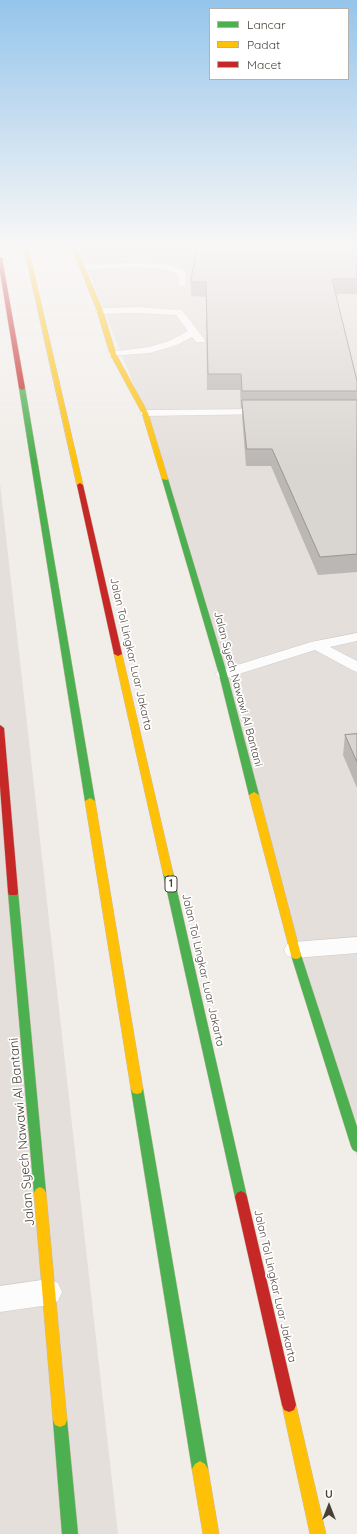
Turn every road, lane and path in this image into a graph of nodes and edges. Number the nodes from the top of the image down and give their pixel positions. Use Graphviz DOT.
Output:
graph roads {
  1 [pos="10,319"];
  2 [pos="42,319"];
  3 [pos="102,319"];
  4 [pos="184,319"];
  5 [pos="194,332"];
  6 [pos="200,340"];
  7 [pos="113,354"];
  8 [pos="280,412"];
  9 [pos="145,413"];
  10 [pos="357,637"];
  11 [pos="316,645"];
  12 [pos="357,667"];
  13 [pos="223,674"];
  14 [pos="0,728"];
  15 [pos="2,802"];
  16 [pos="357,945"];
  17 [pos="294,950"];
  18 [pos="357,1146"];
  19 [pos="49,1292"];
  20 [pos="0,1299"];
  21 [pos="70,1534"];
  22 [pos="211,1534"];
  23 [pos="318,1534"];
  1 -- 22 [label="highway"];
  2 -- 23 [label="highway, Jalan Tol Lingkar Luar Jakarta / 1"];
  3 -- 7 [label="highway, Jalan Syech Nawawi Al Bantani"];
  4 -- 5 [label="lane"];
  5 -- 6 [label="lane"];
  5 -- 7 [label="lane"];
  7 -- 9 [label="highway, Jalan Syech Nawawi Al Bantani"];
  8 -- 9 [label="lane"];
  9 -- 13 [label="highway, Jalan Syech Nawawi Al Bantani"];
  10 -- 11 [label="lane"];
  11 -- 12 [label="lane"];
  11 -- 13 [label="lane"];
  13 -- 17 [label="highway, Jalan Syech Nawawi Al Bantani"];
  14 -- 15 [label="highway, Jalan Syech Nawawi Al Bantani"];
  15 -- 19 [label="highway, Jalan Syech Nawawi Al Bantani"];
  16 -- 17 [label="lane"];
  17 -- 18 [label="highway, Jalan Syech Nawawi Al Bantani"];
  19 -- 20 [label="lane"];
  19 -- 21 [label="highway, Jalan Syech Nawawi Al Bantani"];
}
